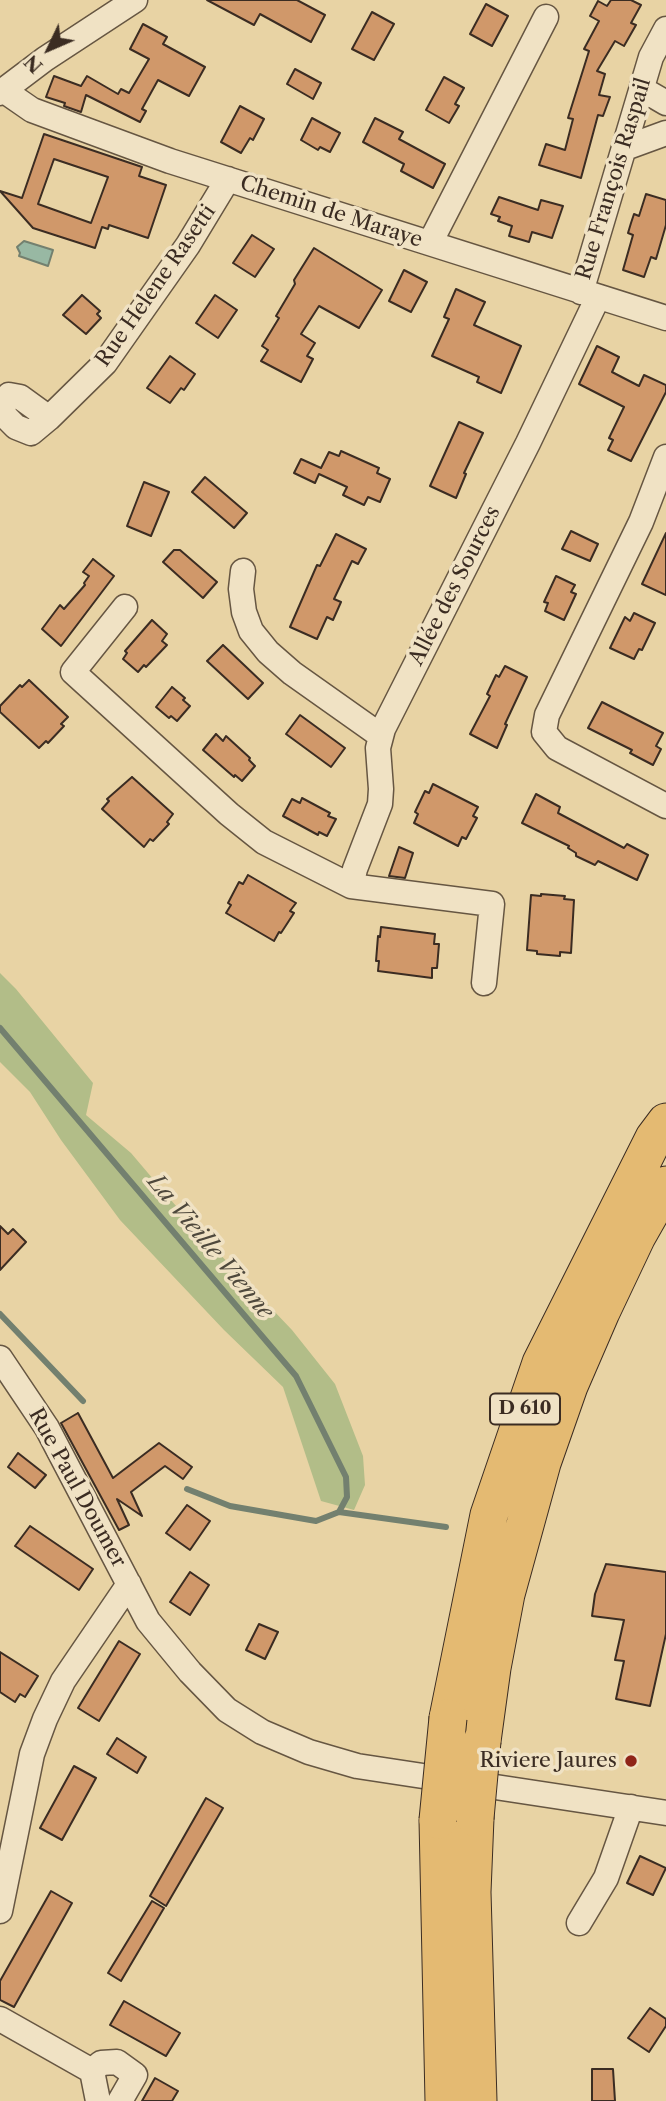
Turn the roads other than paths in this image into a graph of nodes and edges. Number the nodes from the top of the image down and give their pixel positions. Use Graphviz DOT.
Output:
graph roads {
  1 [pos="135,0"];
  2 [pos="546,17"];
  3 [pos="666,29"];
  4 [pos="1,89"];
  5 [pos="642,89"];
  6 [pos="666,103"];
  7 [pos="666,133"];
  8 [pos="625,148"];
  9 [pos="228,179"];
  10 [pos="430,243"];
  11 [pos="589,294"];
  12 [pos="666,318"];
  13 [pos="49,418"];
  14 [pos="666,457"];
  15 [pos="243,571"];
  16 [pos="125,607"];
  17 [pos="381,736"];
  18 [pos="666,806"];
  19 [pos="351,886"];
  20 [pos="484,982"];
  21 [pos="666,1122"];
  22 [pos="666,1185"];
  23 [pos="0,1358"];
  24 [pos="129,1584"];
  25 [pos="631,1807"];
  26 [pos="666,1813"];
  27 [pos="0,1911"];
  28 [pos="579,1923"];
  29 [pos="0,2019"];
  30 [pos="92,2071"];
  31 [pos="98,2101"];
  32 [pos="120,2101"];
  33 [pos="444,2101"];
  34 [pos="478,2101"];
  1 -- 4 [label="street"];
  2 -- 10 [label="street"];
  3 -- 5 [label="street, Rue François Raspail"];
  4 -- 9 [label="street, Chemin de Maraye"];
  5 -- 6 [label="street"];
  5 -- 8 [label="street, Rue François Raspail"];
  7 -- 8 [label="street"];
  8 -- 11 [label="street, Rue François Raspail"];
  9 -- 10 [label="street, Chemin de Maraye"];
  9 -- 13 [label="street, Rue Helene Rasetti"];
  10 -- 11 [label="street, Chemin de Maraye"];
  11 -- 12 [label="street, Chemin de Maraye"];
  11 -- 17 [label="street, Allée des Sources"];
  14 -- 18 [label="street"];
  15 -- 17 [label="street"];
  16 -- 19 [label="street"];
  17 -- 19 [label="street, Allée des Sources"];
  19 -- 20 [label="street"];
  21 -- 33 [label="highway, D 610, bridge"];
  22 -- 34 [label="highway, D 610, bridge"];
  23 -- 24 [label="street, Rue Paul Doumer"];
  24 -- 25 [label="street, Rue Paul Doumer"];
  24 -- 27 [label="street"];
  25 -- 26 [label="street, Rue Paul Doumer"];
  25 -- 28 [label="street"];
  29 -- 30 [label="street"];
  30 -- 31 [label="street"];
  30 -- 32 [label="street"];
}
